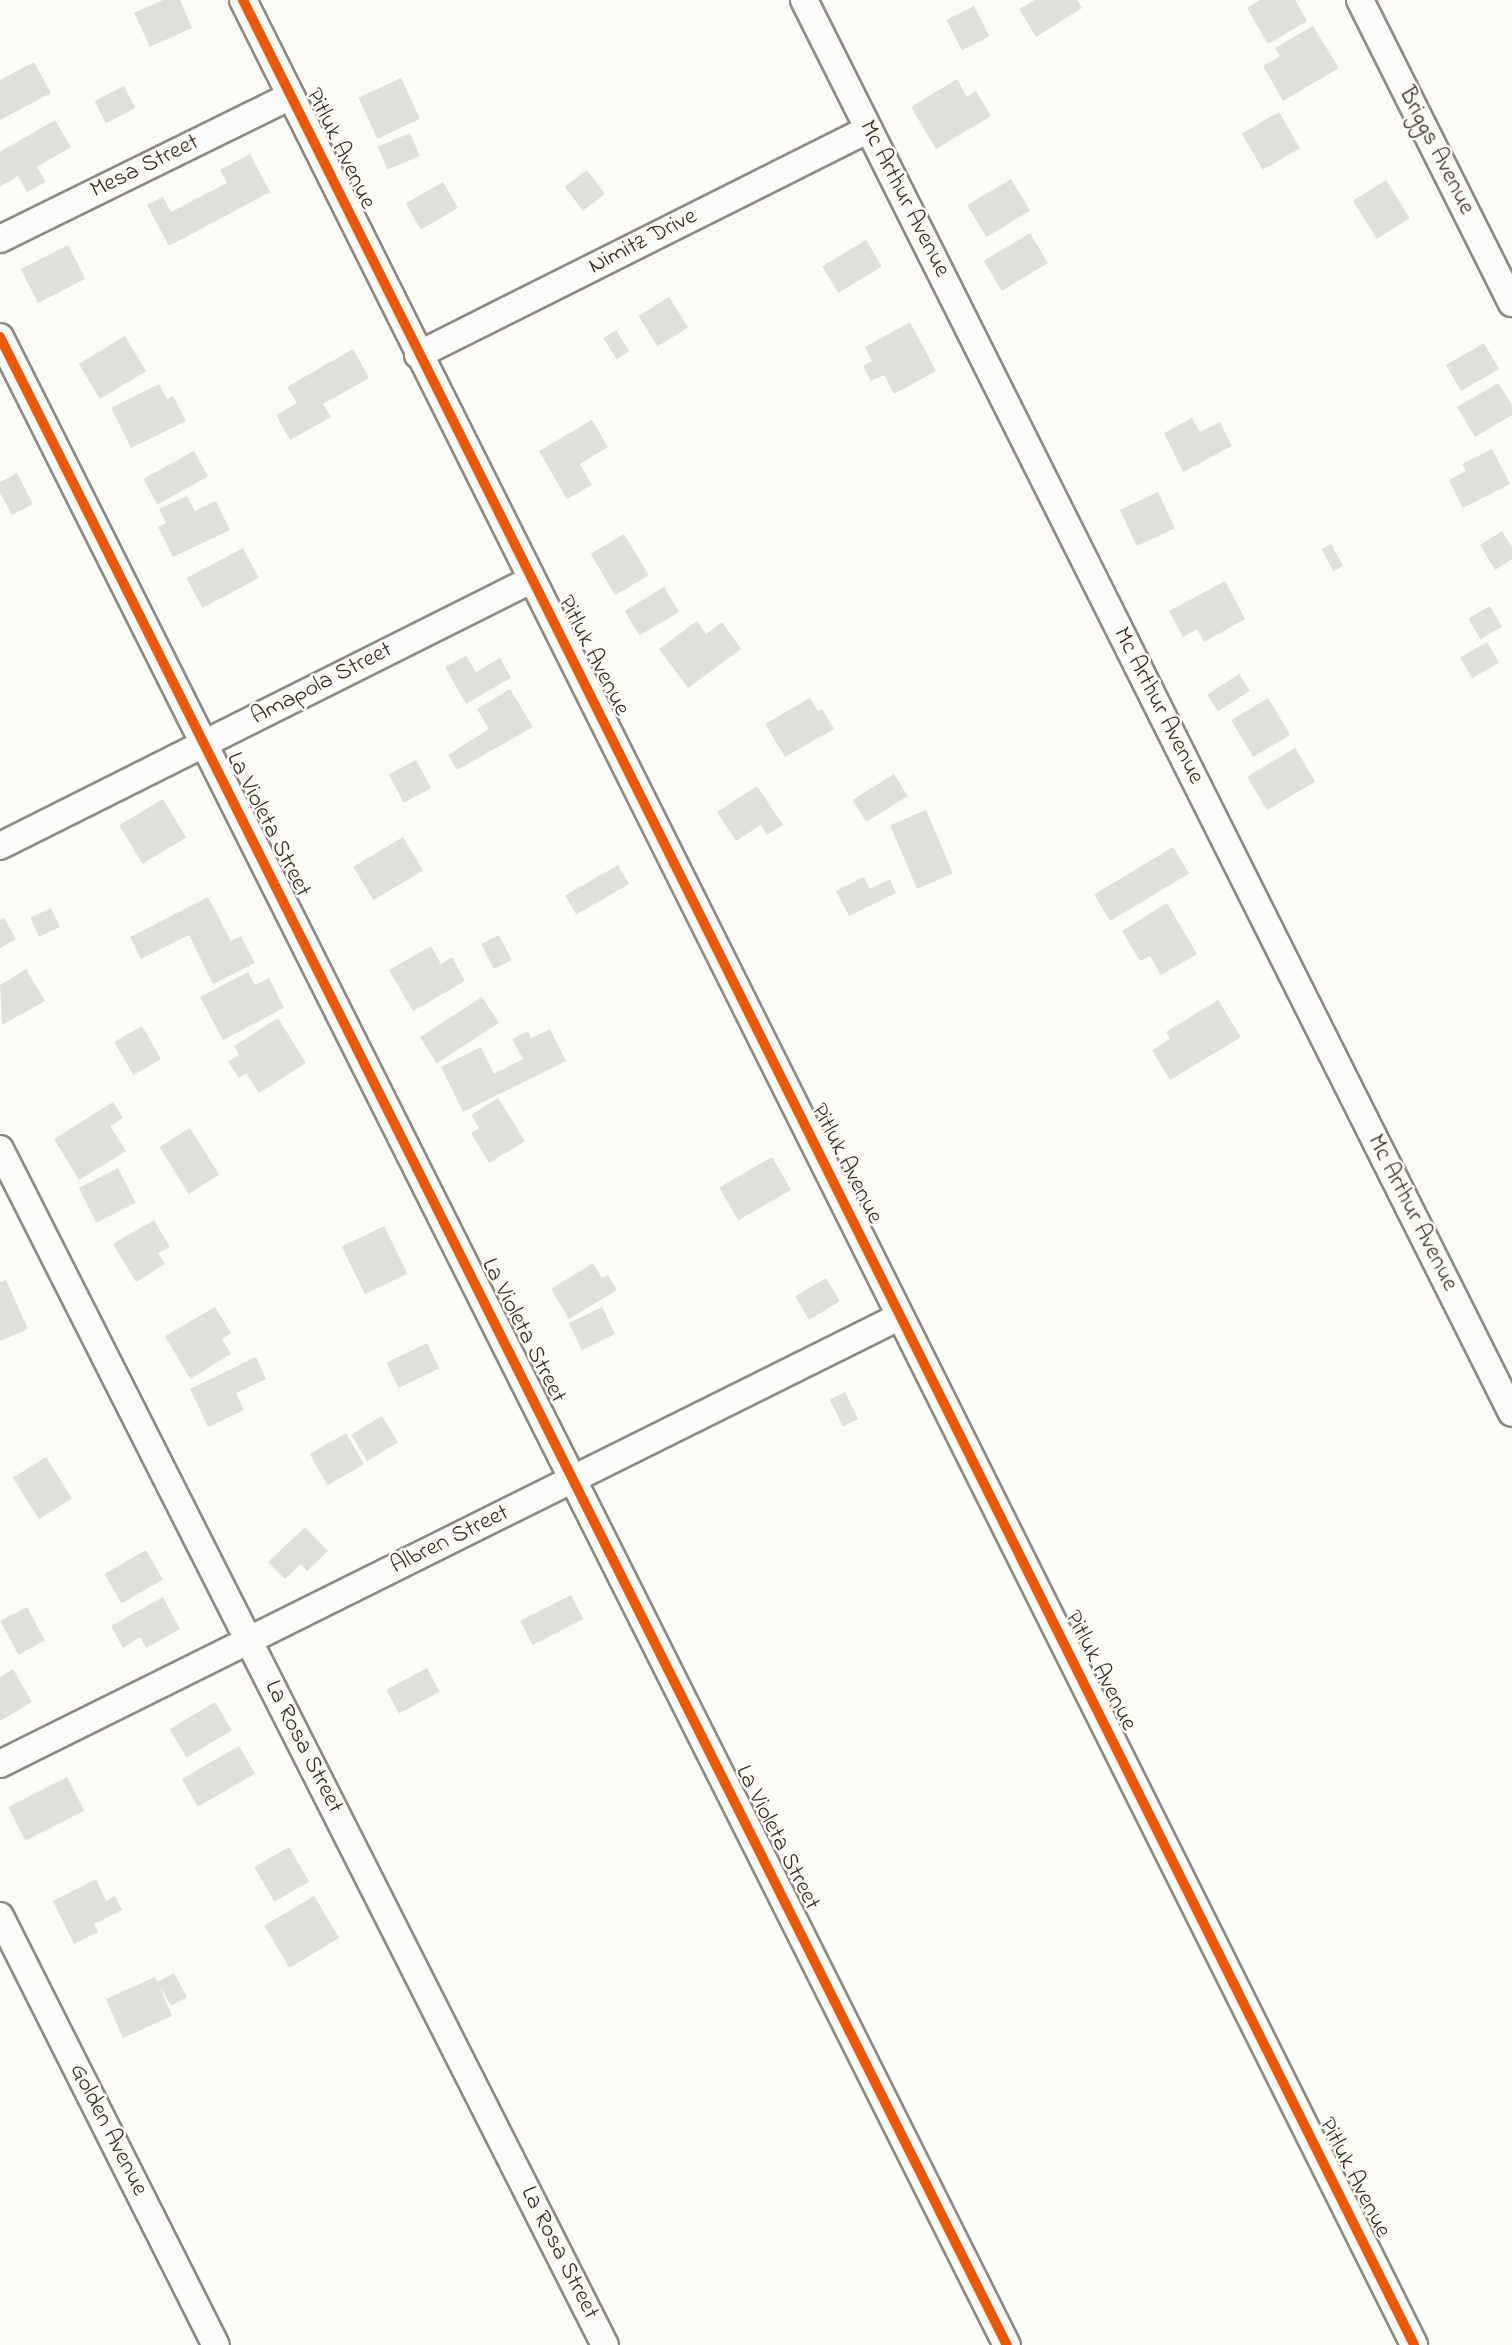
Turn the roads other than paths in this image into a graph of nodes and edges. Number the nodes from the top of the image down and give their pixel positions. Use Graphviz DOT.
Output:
graph roads {
  1 [pos="243,0"];
  2 [pos="803,0"];
  3 [pos="1360,0"];
  4 [pos="291,96"];
  5 [pos="869,129"];
  6 [pos="0,239"];
  7 [pos="1508,286"];
  8 [pos="0,337"];
  9 [pos="418,355"];
  10 [pos="531,580"];
  11 [pos="203,743"];
  12 [pos="0,846"];
  13 [pos="0,1149"];
  14 [pos="899,1317"];
  15 [pos="1512,1413"];
  16 [pos="574,1478"];
  17 [pos="249,1640"];
  18 [pos="0,1764"];
  19 [pos="0,1916"];
  20 [pos="216,2345"];
  21 [pos="605,2345"];
  22 [pos="1007,2345"];
  23 [pos="1414,2345"];
  1 -- 4 [label="street, Pitluk Avenue"];
  2 -- 5 [label="street, Mc Arthur Avenue"];
  3 -- 7 [label="street, Briggs Avenue"];
  4 -- 6 [label="street, Mesa Street"];
  4 -- 9 [label="street, Pitluk Avenue"];
  5 -- 9 [label="street, Nimitz Drive"];
  5 -- 15 [label="street, Mc Arthur Avenue"];
  8 -- 11 [label="street, La Violeta Street"];
  9 -- 10 [label="street, Pitluk Avenue"];
  10 -- 11 [label="street, Amapola Street"];
  10 -- 14 [label="street, Pitluk Avenue"];
  11 -- 12 [label="street, Amapola Street"];
  11 -- 16 [label="street, La Violeta Street"];
  13 -- 17 [label="street, La Rosa Street"];
  14 -- 16 [label="street, Albren Street"];
  14 -- 23 [label="street, Pitluk Avenue"];
  16 -- 17 [label="street, Albren Street"];
  16 -- 22 [label="street, La Violeta Street"];
  17 -- 18 [label="street, Albren Street"];
  17 -- 21 [label="street, La Rosa Street"];
  19 -- 20 [label="street, Golden Avenue"];
}
